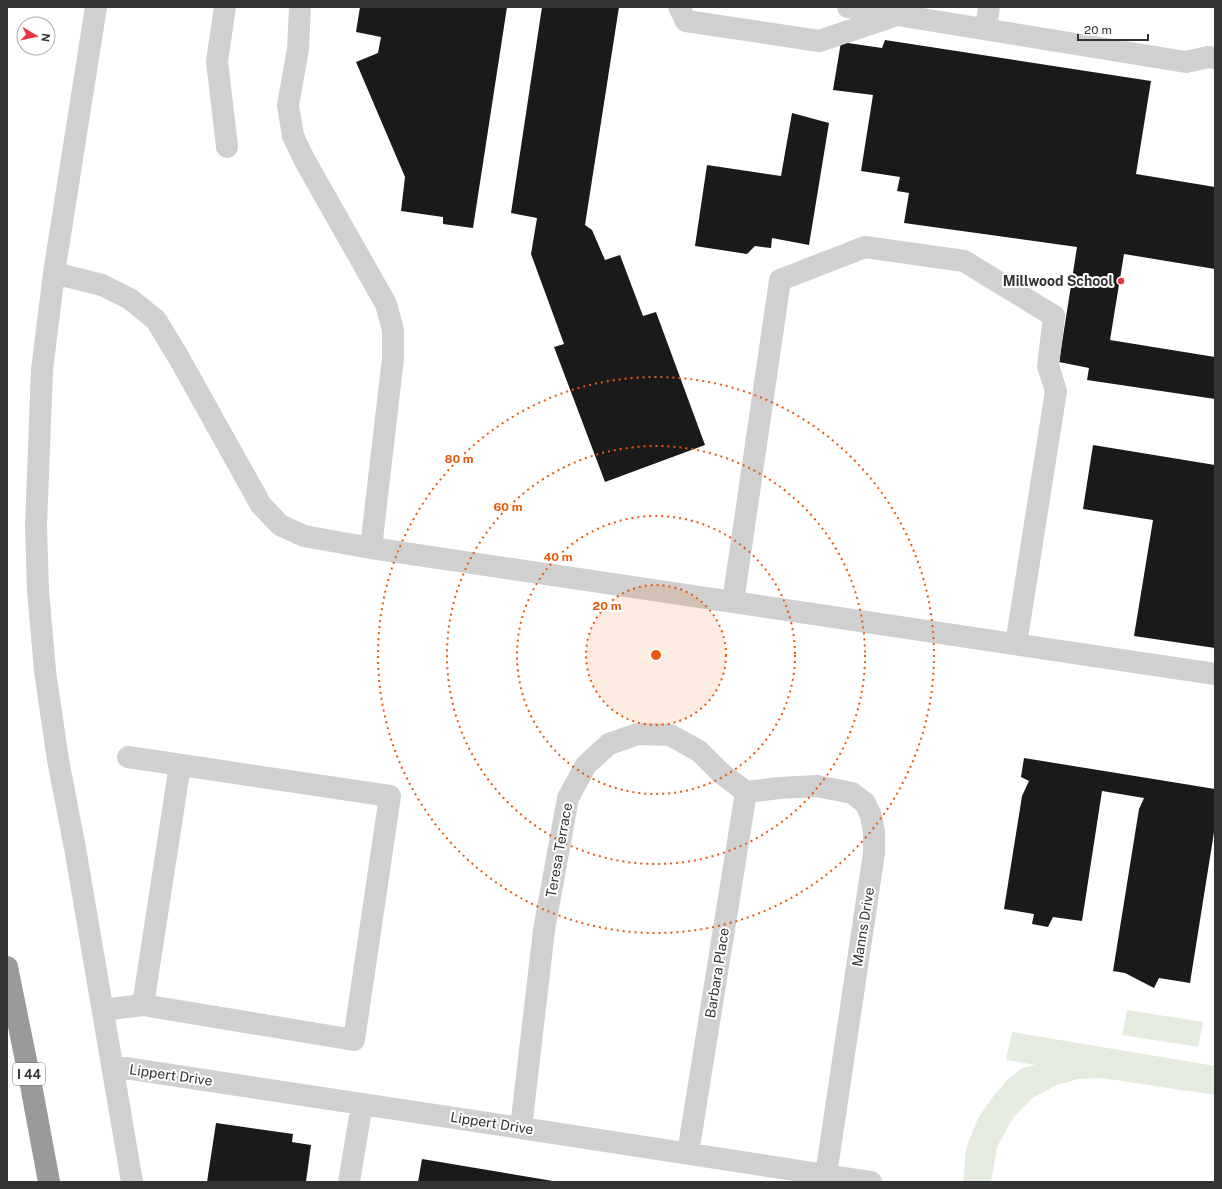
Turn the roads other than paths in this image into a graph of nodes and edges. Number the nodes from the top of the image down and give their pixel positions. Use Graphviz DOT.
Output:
graph roads {
  1 [pos="96,7"];
  2 [pos="225,7"];
  3 [pos="300,7"];
  4 [pos="679,7"];
  5 [pos="848,7"];
  6 [pos="990,7"];
  7 [pos="933,14"];
  8 [pos="897,15"];
  9 [pos="986,29"];
  10 [pos="1215,58"];
  11 [pos="227,147"];
  12 [pos="54,273"];
  13 [pos="371,548"];
  14 [pos="733,602"];
  15 [pos="1016,644"];
  16 [pos="1215,674"];
  17 [pos="128,757"];
  18 [pos="180,765"];
  19 [pos="746,792"];
  20 [pos="7,967"];
  21 [pos="143,1005"];
  22 [pos="103,1010"];
  23 [pos="112,1066"];
  24 [pos="362,1104"];
  25 [pos="521,1128"];
  26 [pos="688,1153"];
  27 [pos="826,1175"];
  28 [pos="49,1182"];
  29 [pos="132,1182"];
  30 [pos="349,1182"];
  31 [pos="871,1182"];
  1 -- 12 [label="street"];
  2 -- 11 [label="street"];
  3 -- 13 [label="street"];
  4 -- 8 [label="street"];
  5 -- 8 [label="street"];
  6 -- 9 [label="street"];
  7 -- 8 [label="street"];
  7 -- 9 [label="street"];
  9 -- 10 [label="street"];
  12 -- 13 [label="street"];
  12 -- 22 [label="street"];
  13 -- 14 [label="street"];
  14 -- 15 [label="street"];
  14 -- 15 [label="street"];
  15 -- 16 [label="street"];
  17 -- 18 [label="street"];
  18 -- 21 [label="street"];
  18 -- 21 [label="street"];
  19 -- 25 [label="street, Teresa Terrace"];
  19 -- 26 [label="street, Barbara Place"];
  19 -- 27 [label="street, Manns Drive"];
  20 -- 28 [label="highway, I 44"];
  21 -- 22 [label="street"];
  22 -- 23 [label="street"];
  23 -- 24 [label="street, Lippert Drive"];
  23 -- 29 [label="street"];
  24 -- 25 [label="street, Lippert Drive"];
  24 -- 30 [label="street"];
  25 -- 26 [label="street, Lippert Drive"];
  26 -- 27 [label="street, Lippert Drive"];
  27 -- 31 [label="street, Lippert Drive"];
}
